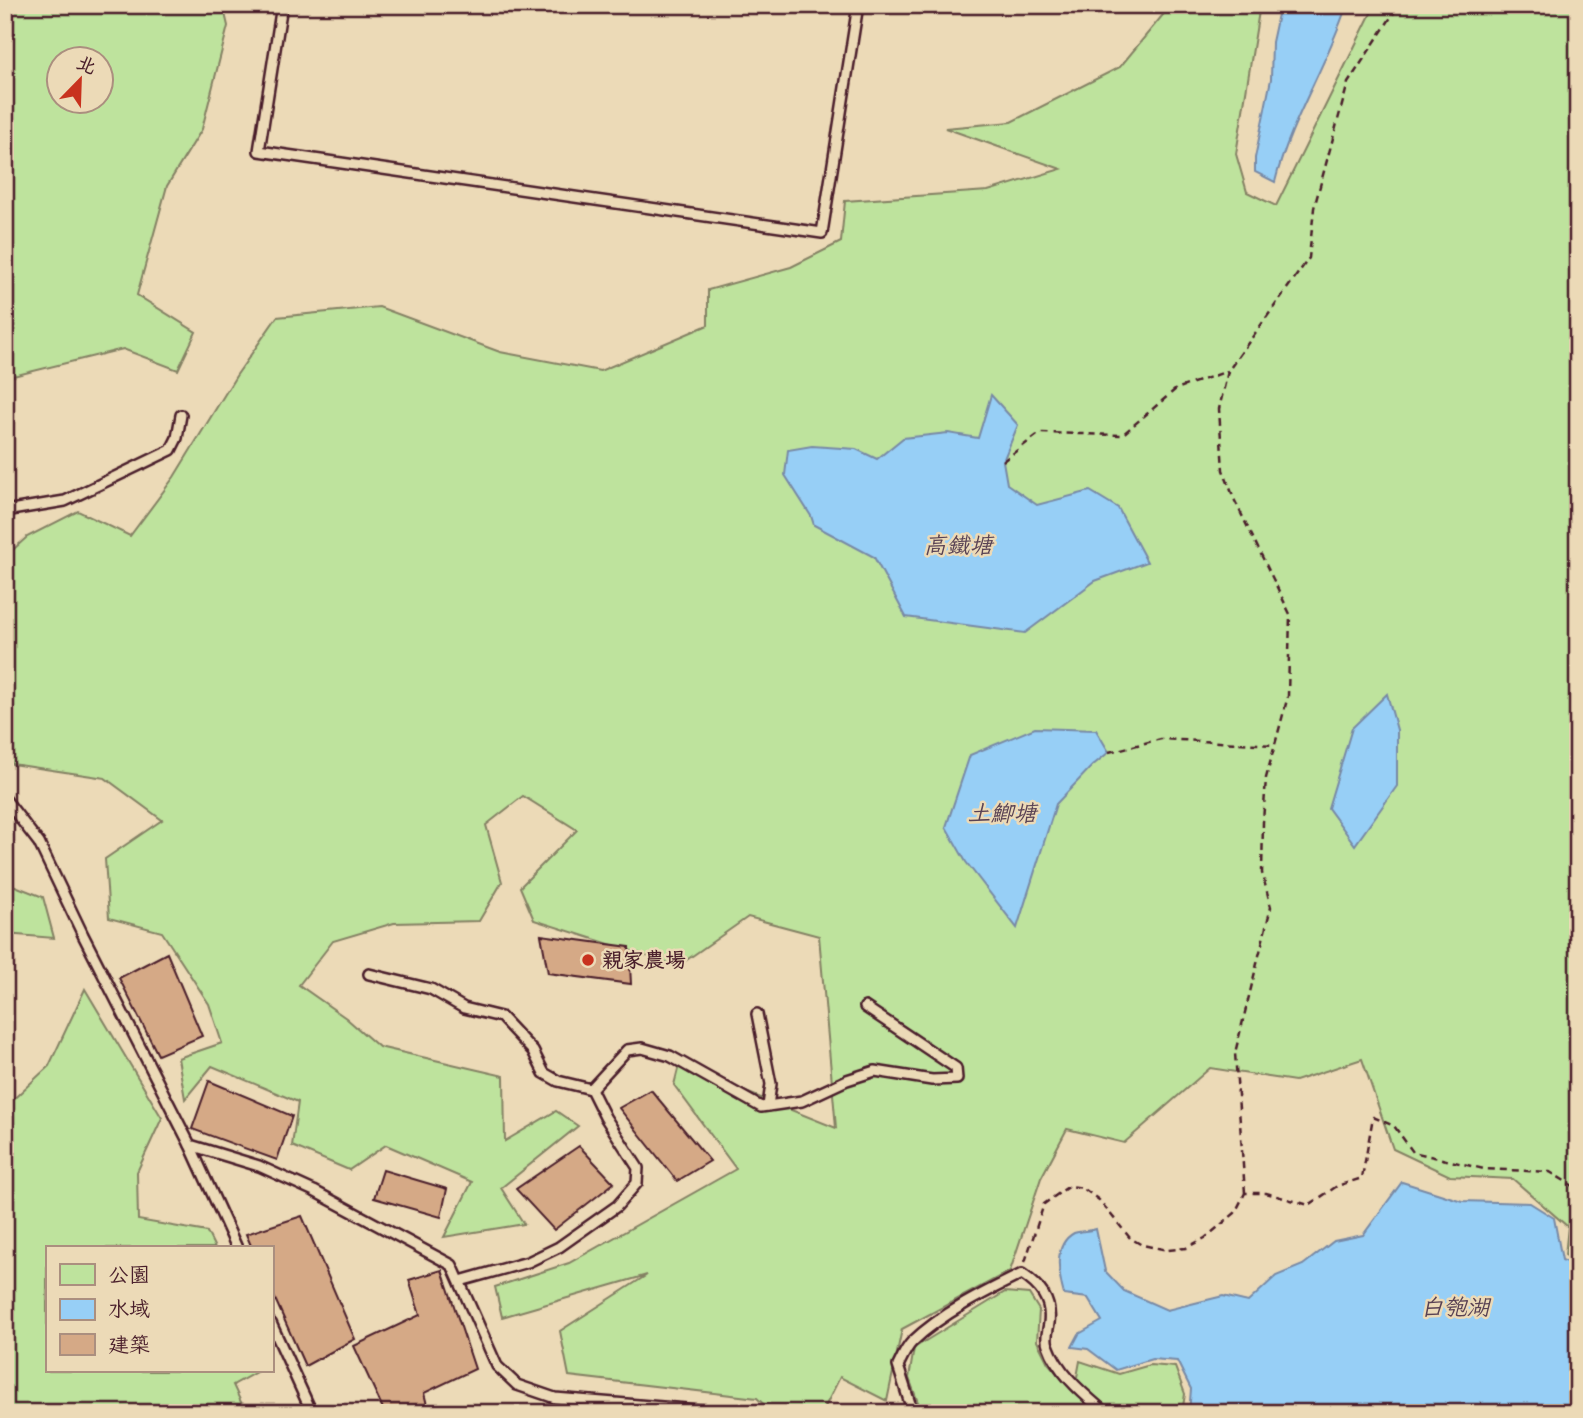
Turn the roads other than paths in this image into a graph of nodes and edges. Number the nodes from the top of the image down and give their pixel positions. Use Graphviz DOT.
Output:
graph roads {
  1 [pos="282,5"];
  2 [pos="858,5"];
  3 [pos="181,415"];
  4 [pos="5,511"];
  5 [pos="5,799"];
  6 [pos="369,974"];
  7 [pos="865,1007"];
  8 [pos="757,1014"];
  9 [pos="591,1089"];
  10 [pos="768,1106"];
  11 [pos="190,1145"];
  12 [pos="236,1246"];
  13 [pos="460,1281"];
  14 [pos="273,1327"];
  15 [pos="312,1413"];
  16 [pos="734,1413"];
  17 [pos="913,1413"];
  18 [pos="1100,1413"];
  1 -- 2 [label="lane"];
  3 -- 4 [label="lane"];
  5 -- 11 [label="lane"];
  6 -- 9 [label="lane"];
  7 -- 10 [label="lane"];
  8 -- 10 [label="lane"];
  9 -- 10 [label="lane"];
  9 -- 13 [label="lane"];
  11 -- 12 [label="lane"];
  11 -- 13 [label="lane"];
  13 -- 16 [label="lane"];
  14 -- 15 [label="lane"];
  17 -- 18 [label="lane"];
}
